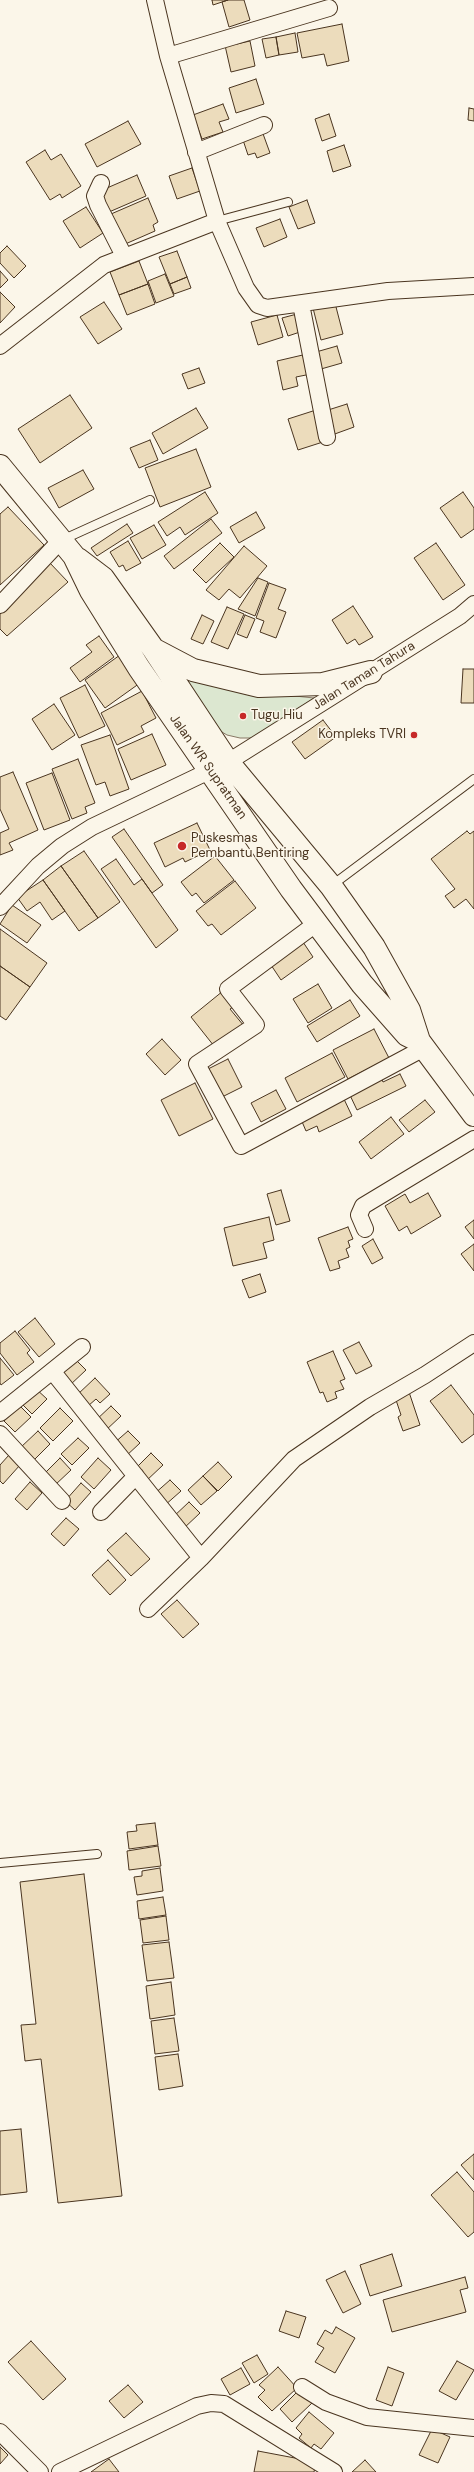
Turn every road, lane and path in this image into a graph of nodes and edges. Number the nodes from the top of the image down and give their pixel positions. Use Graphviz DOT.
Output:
graph roads {
  1 [pos="155,0"];
  2 [pos="330,8"];
  3 [pos="168,56"];
  4 [pos="264,125"];
  5 [pos="196,152"];
  6 [pos="100,183"];
  7 [pos="288,202"];
  8 [pos="217,221"];
  9 [pos="124,256"];
  10 [pos="474,286"];
  11 [pos="301,304"];
  12 [pos="0,346"];
  13 [pos="327,437"];
  14 [pos="0,466"];
  15 [pos="150,500"];
  16 [pos="68,548"];
  17 [pos="474,604"];
  18 [pos="0,605"];
  19 [pos="154,650"];
  20 [pos="371,672"];
  21 [pos="220,767"];
  22 [pos="474,779"];
  23 [pos="330,886"];
  24 [pos="0,907"];
  25 [pos="317,923"];
  26 [pos="422,1044"];
  27 [pos="474,1115"];
  28 [pos="474,1140"];
  29 [pos="365,1229"];
  30 [pos="474,1343"];
  31 [pos="82,1347"];
  32 [pos="53,1372"];
  33 [pos="0,1412"];
  34 [pos="0,1434"];
  35 [pos="136,1476"];
  36 [pos="62,1501"];
  37 [pos="101,1512"];
  38 [pos="201,1558"];
  39 [pos="148,1609"];
  40 [pos="97,1854"];
  41 [pos="0,1863"];
  42 [pos="302,2387"];
  43 [pos="474,2428"];
  44 [pos="0,2432"];
  45 [pos="36,2469"];
  46 [pos="60,2472"];
  47 [pos="334,2472"];
  1 -- 3 [label="street"];
  2 -- 3 [label="street"];
  3 -- 5 [label="street"];
  4 -- 5 [label="street"];
  5 -- 8 [label="street"];
  6 -- 9 [label="street"];
  7 -- 8 [label="lane"];
  8 -- 9 [label="street"];
  8 -- 11 [label="street"];
  9 -- 12 [label="street"];
  10 -- 11 [label="street"];
  11 -- 13 [label="street"];
  14 -- 16 [label="highway, Jalan WR Supratman"];
  15 -- 16 [label="lane"];
  16 -- 18 [label="street"];
  16 -- 19 [label="highway"];
  16 -- 21 [label="highway, Jalan WR Supratman"];
  17 -- 20 [label="street, Jalan Taman Tahura"];
  19 -- 20 [label="highway"];
  19 -- 21 [label="highway"];
  20 -- 21 [label="street, Jalan Taman Tahura"];
  21 -- 23 [label="highway"];
  21 -- 24 [label="street, Jalan Taman Tahura"];
  21 -- 25 [label="highway, Jalan WR Supratman"];
  22 -- 23 [label="lane"];
  23 -- 26 [label="highway"];
  25 -- 26 [label="highway, Jalan WR Supratman"];
  25 -- 26 [label="street"];
  26 -- 27 [label="highway, Jalan WR Supratman"];
  28 -- 29 [label="street"];
  30 -- 38 [label="street"];
  31 -- 32 [label="street"];
  32 -- 33 [label="street"];
  32 -- 35 [label="street"];
  34 -- 36 [label="street"];
  35 -- 37 [label="street"];
  35 -- 38 [label="street"];
  38 -- 39 [label="street"];
  40 -- 41 [label="lane"];
  42 -- 43 [label="street"];
  44 -- 45 [label="street"];
  46 -- 47 [label="street"];
}
